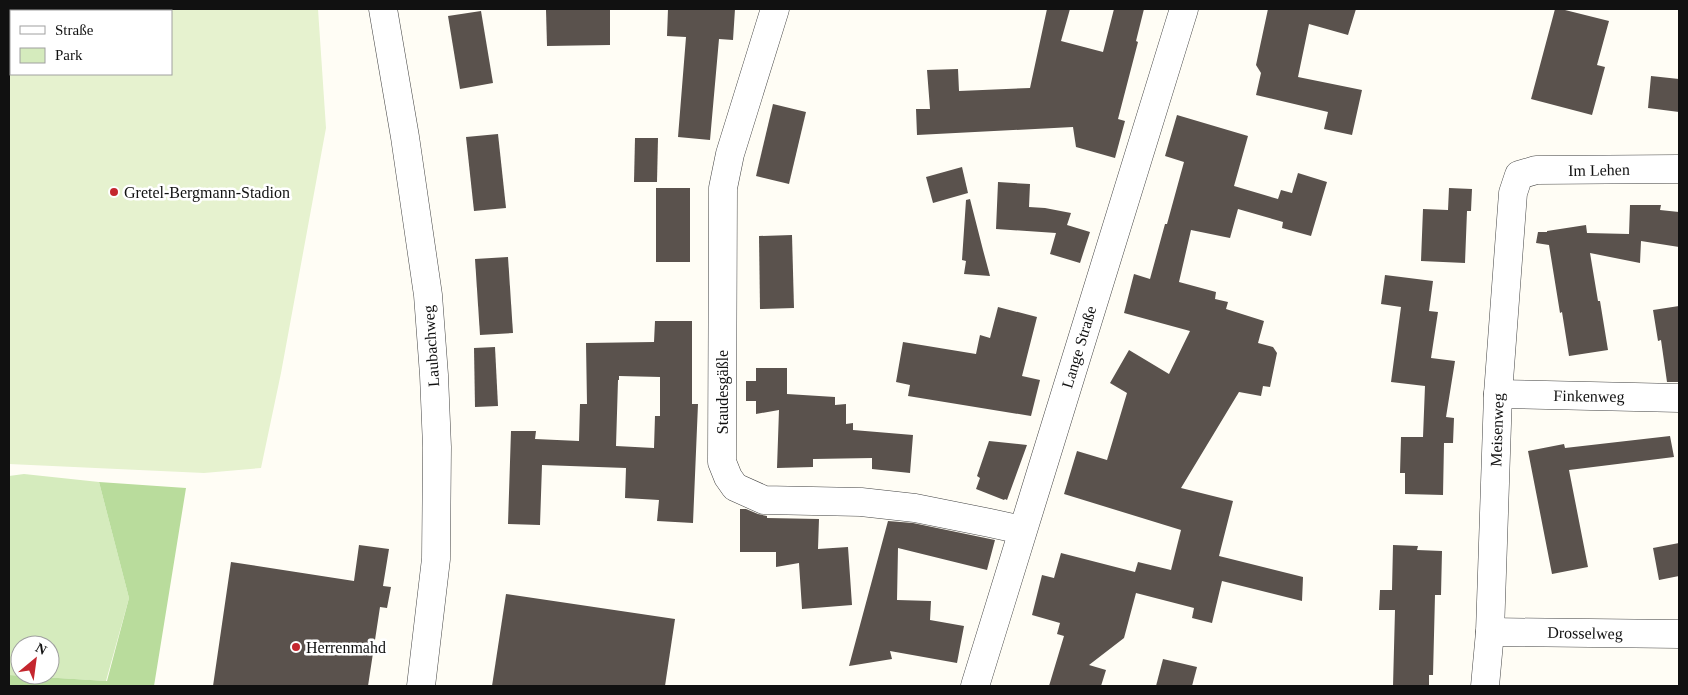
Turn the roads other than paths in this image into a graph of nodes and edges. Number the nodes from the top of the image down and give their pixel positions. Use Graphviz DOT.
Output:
graph roads {
  1 [pos="383,9"];
  2 [pos="775,9"];
  3 [pos="1184,9"];
  4 [pos="1679,169"];
  5 [pos="1519,175"];
  6 [pos="1498,394"];
  7 [pos="1679,398"];
  8 [pos="1022,530"];
  9 [pos="1490,632"];
  10 [pos="1679,634"];
  11 [pos="420,686"];
  12 [pos="975,686"];
  13 [pos="1485,686"];
  1 -- 11 [label="street, Laubachweg"];
  2 -- 8 [label="street, Staudesgäßle"];
  3 -- 8 [label="street, Lange Straße"];
  4 -- 5 [label="street, Im Lehen"];
  5 -- 6 [label="street, Meisenweg"];
  6 -- 7 [label="street, Finkenweg"];
  6 -- 9 [label="street, Meisenweg"];
  8 -- 12 [label="street, Lange Straße"];
  9 -- 10 [label="street, Drosselweg"];
  9 -- 13 [label="street, Meisenweg"];
}
